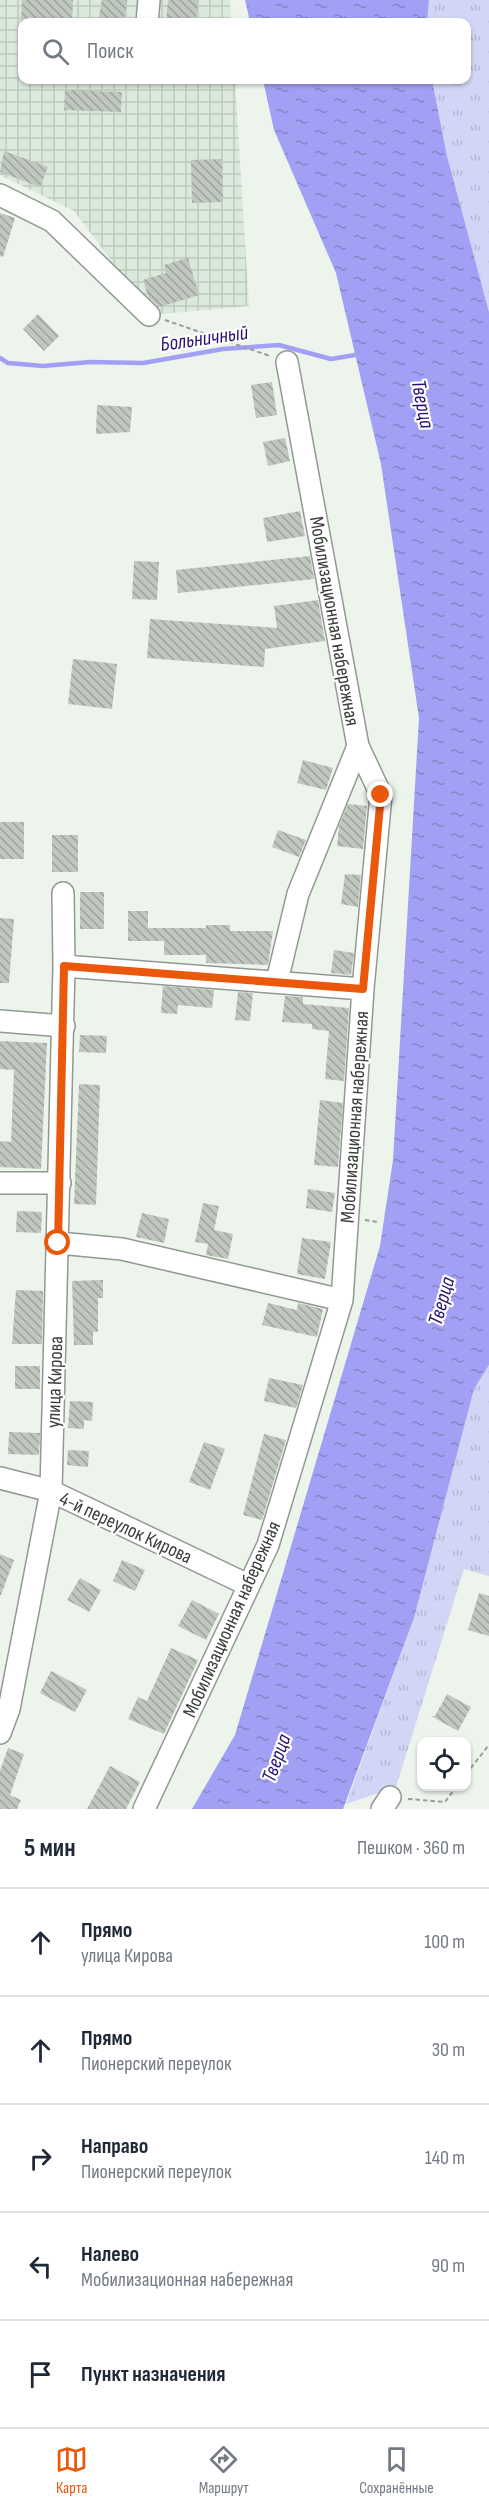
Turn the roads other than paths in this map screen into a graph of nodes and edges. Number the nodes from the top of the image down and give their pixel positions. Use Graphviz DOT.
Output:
graph roads {
  1 [pos="149,0"];
  2 [pos="147,18"];
  3 [pos="0,195"];
  4 [pos="149,315"];
  5 [pos="287,362"];
  6 [pos="357,746"];
  7 [pos="63,893"];
  8 [pos="64,966"];
  9 [pos="277,981"];
  10 [pos="363,989"];
  11 [pos="0,1021"];
  12 [pos="64,1026"];
  13 [pos="0,1183"];
  14 [pos="60,1183"];
  15 [pos="58,1243"];
  16 [pos="342,1300"];
  17 [pos="0,1478"];
  18 [pos="51,1491"];
  19 [pos="248,1585"];
  20 [pos="0,1733"];
  21 [pos="144,1809"];
  1 -- 2 [label="street"];
  3 -- 4 [label="street"];
  5 -- 6 [label="street, Мобилизационная набережная"];
  6 -- 9 [label="street"];
  6 -- 10 [label="street, Мобилизационная набережная"];
  7 -- 8 [label="street, улица Кирова"];
  8 -- 9 [label="street"];
  8 -- 12 [label="street, улица Кирова"];
  9 -- 10 [label="street"];
  10 -- 16 [label="street, Мобилизационная набережная"];
  11 -- 12 [label="street"];
  12 -- 14 [label="street, улица Кирова"];
  13 -- 14 [label="street"];
  14 -- 15 [label="street, улица Кирова"];
  15 -- 16 [label="street"];
  15 -- 18 [label="street, улица Кирова"];
  16 -- 19 [label="street, Мобилизационная набережная"];
  17 -- 18 [label="street, 4-й переулок Кирова"];
  18 -- 19 [label="street, 4-й переулок Кирова"];
  18 -- 20 [label="street, улица Кирова"];
  19 -- 21 [label="street, Мобилизационная набережная"];
}
